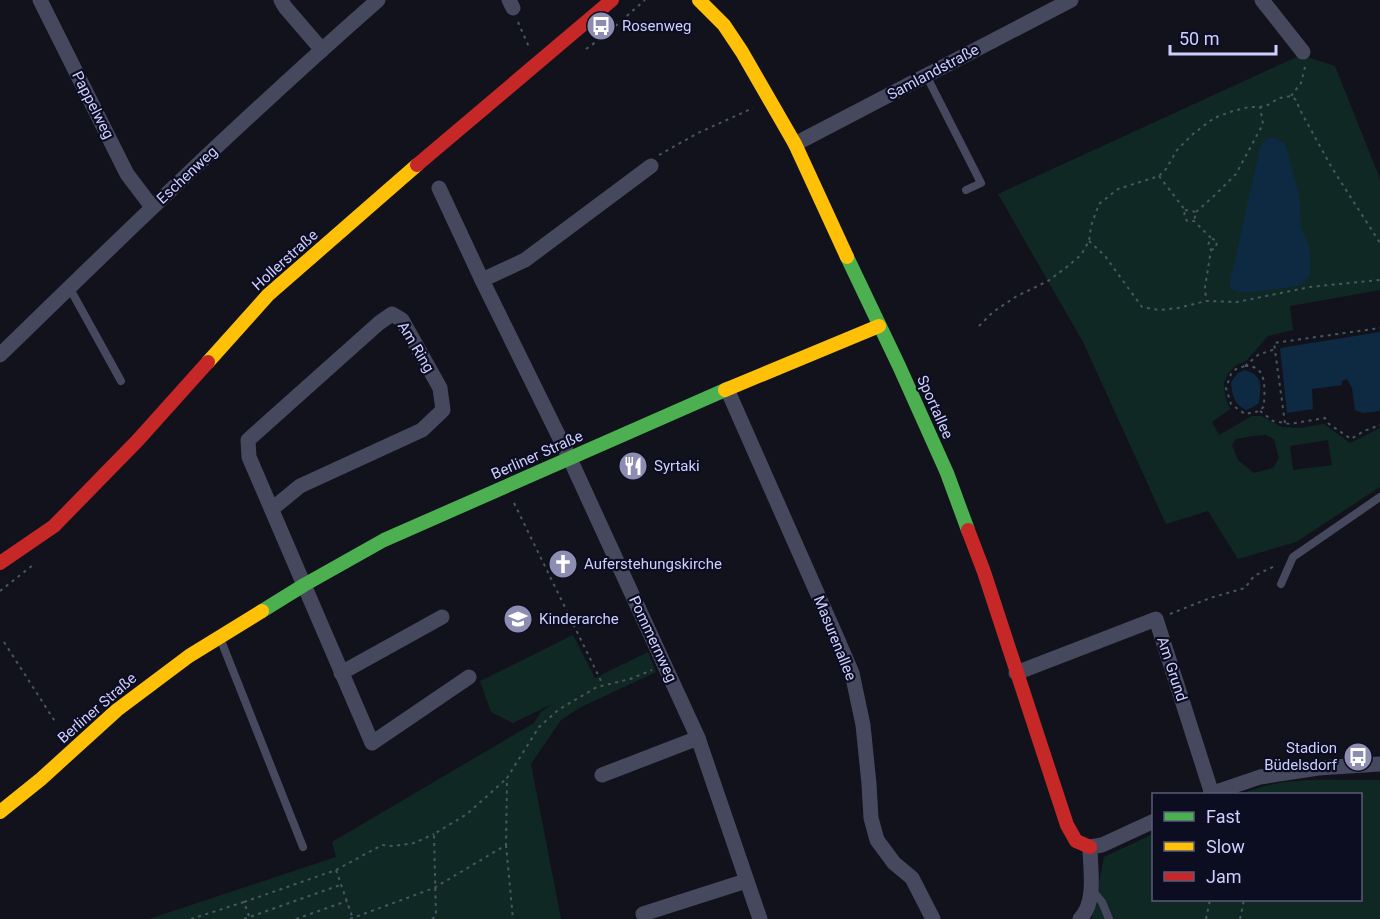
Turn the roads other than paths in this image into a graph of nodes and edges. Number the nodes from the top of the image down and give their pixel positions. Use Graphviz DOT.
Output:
graph roads {
  1 [pos="40,0"];
  2 [pos="281,0"];
  3 [pos="378,0"];
  4 [pos="612,0"];
  5 [pos="699,0"];
  6 [pos="1071,0"];
  7 [pos="1262,0"];
  8 [pos="322,50"];
  9 [pos="1303,52"];
  10 [pos="926,75"];
  11 [pos="795,144"];
  12 [pos="651,166"];
  13 [pos="439,188"];
  14 [pos="966,190"];
  15 [pos="152,207"];
  16 [pos="482,280"];
  17 [pos="69,287"];
  18 [pos="879,326"];
  19 [pos="0,355"];
  20 [pos="121,381"];
  21 [pos="727,389"];
  22 [pos="570,459"];
  23 [pos="1380,498"];
  24 [pos="272,509"];
  25 [pos="0,563"];
  26 [pos="1281,584"];
  27 [pos="304,585"];
  28 [pos="442,617"];
  29 [pos="220,636"];
  30 [pos="341,673"];
  31 [pos="1016,673"];
  32 [pos="469,677"];
  33 [pos="698,738"];
  34 [pos="1380,764"];
  35 [pos="602,775"];
  36 [pos="1211,793"];
  37 [pos="1214,793"];
  38 [pos="0,812"];
  39 [pos="1152,822"];
  40 [pos="303,847"];
  41 [pos="1090,847"];
  42 [pos="746,881"];
  43 [pos="1091,888"];
  44 [pos="643,914"];
  45 [pos="760,919"];
  46 [pos="933,919"];
  47 [pos="1080,919"];
  48 [pos="1109,919"];
  1 -- 15 [label="street, Pappelweg"];
  2 -- 8 [label="street"];
  3 -- 8 [label="street, Eschenweg"];
  4 -- 25 [label="street, Hollerstraße"];
  5 -- 11 [label="street, Sportallee"];
  6 -- 10 [label="street, Samlandstraße"];
  7 -- 9 [label="street"];
  8 -- 15 [label="street, Eschenweg"];
  10 -- 11 [label="street, Samlandstraße"];
  10 -- 14 [label="lane"];
  11 -- 18 [label="street, Sportallee"];
  12 -- 16 [label="street"];
  13 -- 16 [label="street, Pommernweg"];
  15 -- 17 [label="street, Eschenweg"];
  16 -- 22 [label="street, Pommernweg"];
  17 -- 19 [label="street, Eschenweg"];
  17 -- 20 [label="lane"];
  18 -- 21 [label="street, Berliner Straße"];
  18 -- 31 [label="street, Sportallee"];
  21 -- 22 [label="street, Berliner Straße"];
  21 -- 46 [label="street, Masurenallee"];
  22 -- 27 [label="street, Berliner Straße"];
  22 -- 33 [label="street, Pommernweg"];
  23 -- 26 [label="lane"];
  24 -- 24 [label="street, Am Ring"];
  24 -- 27 [label="street, Am Ring"];
  27 -- 29 [label="street, Berliner Straße"];
  27 -- 30 [label="street, Am Ring"];
  28 -- 30 [label="street"];
  29 -- 38 [label="street, Berliner Straße"];
  29 -- 40 [label="lane"];
  30 -- 32 [label="street, Am Ring"];
  31 -- 36 [label="street, Am Grund"];
  31 -- 41 [label="street, Sportallee"];
  33 -- 35 [label="street"];
  33 -- 42 [label="street, Pommernweg"];
  34 -- 37 [label="street"];
  39 -- 41 [label="street"];
  41 -- 43 [label="street"];
  42 -- 44 [label="street"];
  42 -- 45 [label="street, Pommernweg"];
  43 -- 47 [label="street"];
  43 -- 48 [label="lane"];
}
